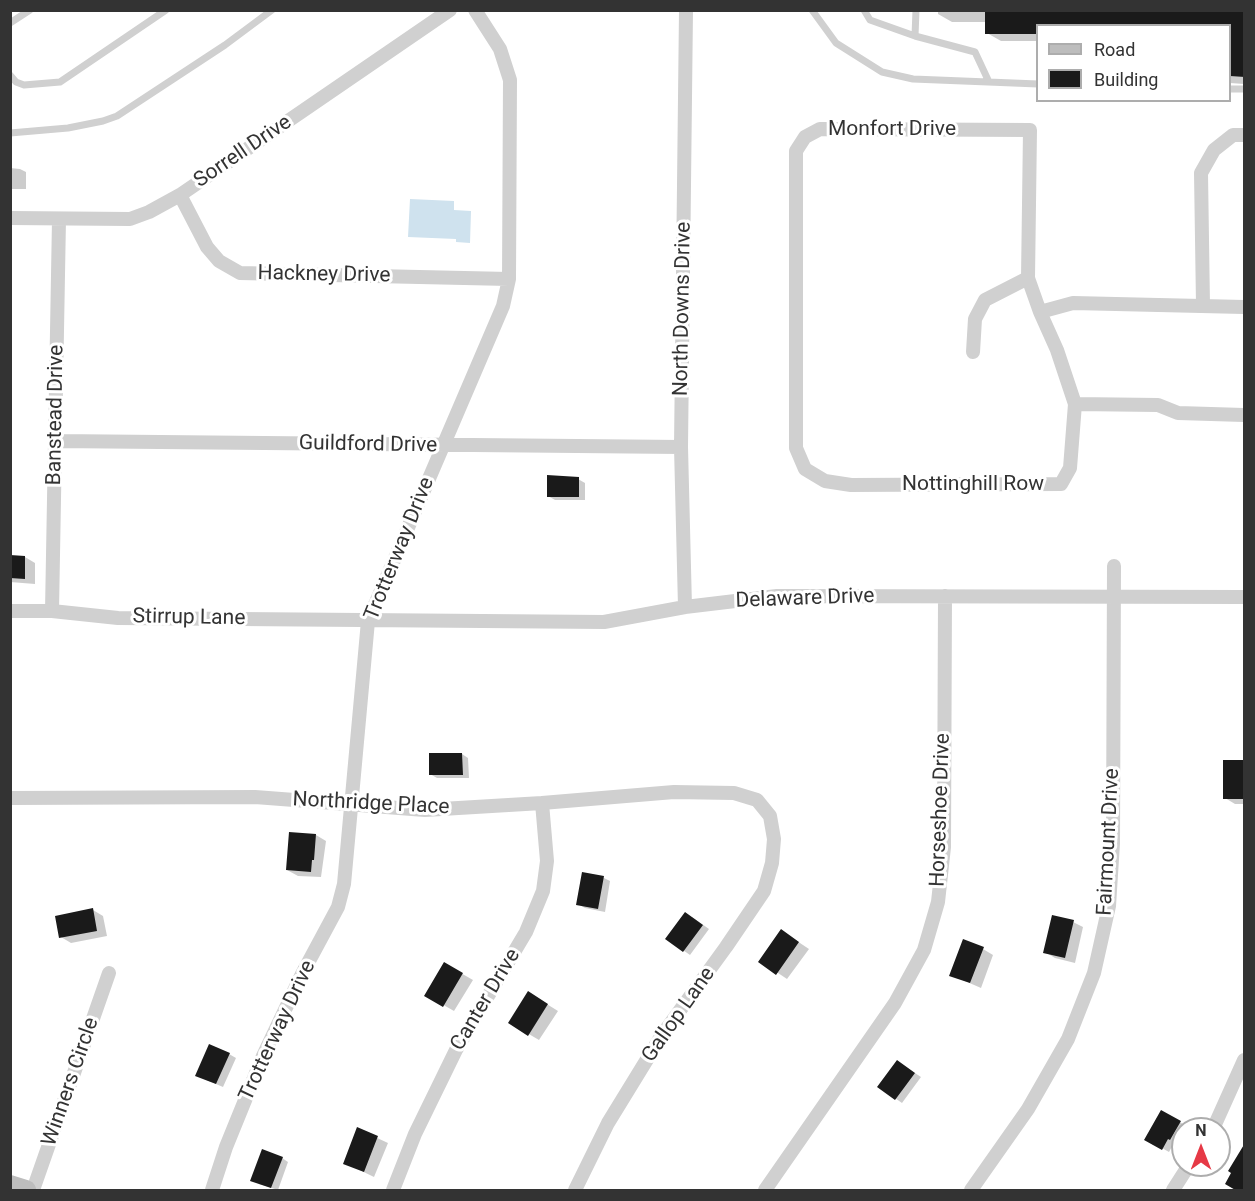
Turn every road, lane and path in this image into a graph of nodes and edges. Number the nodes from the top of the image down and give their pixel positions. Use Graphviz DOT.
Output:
graph roads {
  1 [pos="30,10"];
  2 [pos="166,10"];
  3 [pos="272,10"];
  4 [pos="450,10"];
  5 [pos="475,10"];
  6 [pos="686,10"];
  7 [pos="812,10"];
  8 [pos="864,10"];
  9 [pos="916,10"];
  10 [pos="10,24"];
  11 [pos="915,36"];
  12 [pos="10,75"];
  13 [pos="989,82"];
  14 [pos="1036,84"];
  15 [pos="10,133"];
  16 [pos="1245,135"];
  17 [pos="180,195"];
  18 [pos="10,218"];
  19 [pos="58,219"];
  20 [pos="1028,278"];
  21 [pos="509,279"];
  22 [pos="1203,305"];
  23 [pos="1245,306"];
  24 [pos="1040,312"];
  25 [pos="973,351"];
  26 [pos="1075,404"];
  27 [pos="1245,415"];
  28 [pos="56,441"];
  29 [pos="444,446"];
  30 [pos="681,447"];
  31 [pos="806,469"];
  32 [pos="1114,566"];
  33 [pos="945,596"];
  34 [pos="1245,597"];
  35 [pos="1114,598"];
  36 [pos="686,607"];
  37 [pos="10,611"];
  38 [pos="52,611"];
  39 [pos="368,621"];
  40 [pos="10,798"];
  41 [pos="542,803"];
  42 [pos="352,804"];
  43 [pos="774,839"];
  44 [pos="109,973"];
  45 [pos="1245,1060"];
  46 [pos="1219,1117"];
  47 [pos="1182,1177"];
  48 [pos="10,1185"];
  49 [pos="26,1191"];
  50 [pos="33,1191"];
  51 [pos="212,1191"];
  52 [pos="393,1191"];
  53 [pos="575,1191"];
  54 [pos="765,1191"];
  55 [pos="971,1191"];
  56 [pos="1173,1191"];
  1 -- 10 [label="lane"];
  2 -- 12 [label="lane"];
  3 -- 15 [label="lane"];
  4 -- 17 [label="street, Sorrell Drive"];
  5 -- 21 [label="street, Trotterway Drive"];
  6 -- 30 [label="street, North Downs Drive"];
  7 -- 13 [label="lane"];
  8 -- 11 [label="lane"];
  9 -- 11 [label="lane"];
  11 -- 13 [label="lane"];
  13 -- 14 [label="lane"];
  16 -- 22 [label="street"];
  17 -- 19 [label="street, Sorrell Drive"];
  17 -- 21 [label="street, Hackney Drive"];
  18 -- 19 [label="street, Sorrell Drive"];
  19 -- 28 [label="street, Banstead Drive"];
  20 -- 24 [label="street, Nottinghill Row"];
  20 -- 25 [label="street"];
  20 -- 31 [label="street, Monfort Drive"];
  21 -- 29 [label="street, Trotterway Drive"];
  22 -- 23 [label="street"];
  22 -- 24 [label="street"];
  24 -- 26 [label="street, Nottinghill Row"];
  26 -- 27 [label="street"];
  26 -- 31 [label="street, Nottinghill Row"];
  28 -- 29 [label="street, Guildford Drive"];
  28 -- 38 [label="street, Banstead Drive"];
  29 -- 30 [label="street, Guildford Drive"];
  29 -- 39 [label="street, Trotterway Drive"];
  30 -- 36 [label="street, North Downs Drive"];
  32 -- 35 [label="street, Fairmount Drive"];
  33 -- 35 [label="street, Delaware Drive"];
  33 -- 36 [label="street, Delaware Drive"];
  33 -- 54 [label="street, Horseshoe Drive"];
  34 -- 35 [label="street, Delaware Drive"];
  35 -- 55 [label="street, Fairmount Drive"];
  36 -- 39 [label="street, Delaware Drive"];
  37 -- 38 [label="street, Stirrup Lane"];
  38 -- 39 [label="street, Stirrup Lane"];
  39 -- 42 [label="street, Trotterway Drive"];
  40 -- 42 [label="street, Northridge Place"];
  41 -- 42 [label="street, Northridge Place"];
  41 -- 43 [label="street, Northridge Place"];
  41 -- 52 [label="street, Canter Drive"];
  42 -- 51 [label="street, Trotterway Drive"];
  43 -- 53 [label="street, Gallop Lane"];
  44 -- 50 [label="street, Winners Circle"];
  45 -- 46 [label="street"];
  47 -- 56 [label="street"];
  48 -- 49 [label="street"];
}
